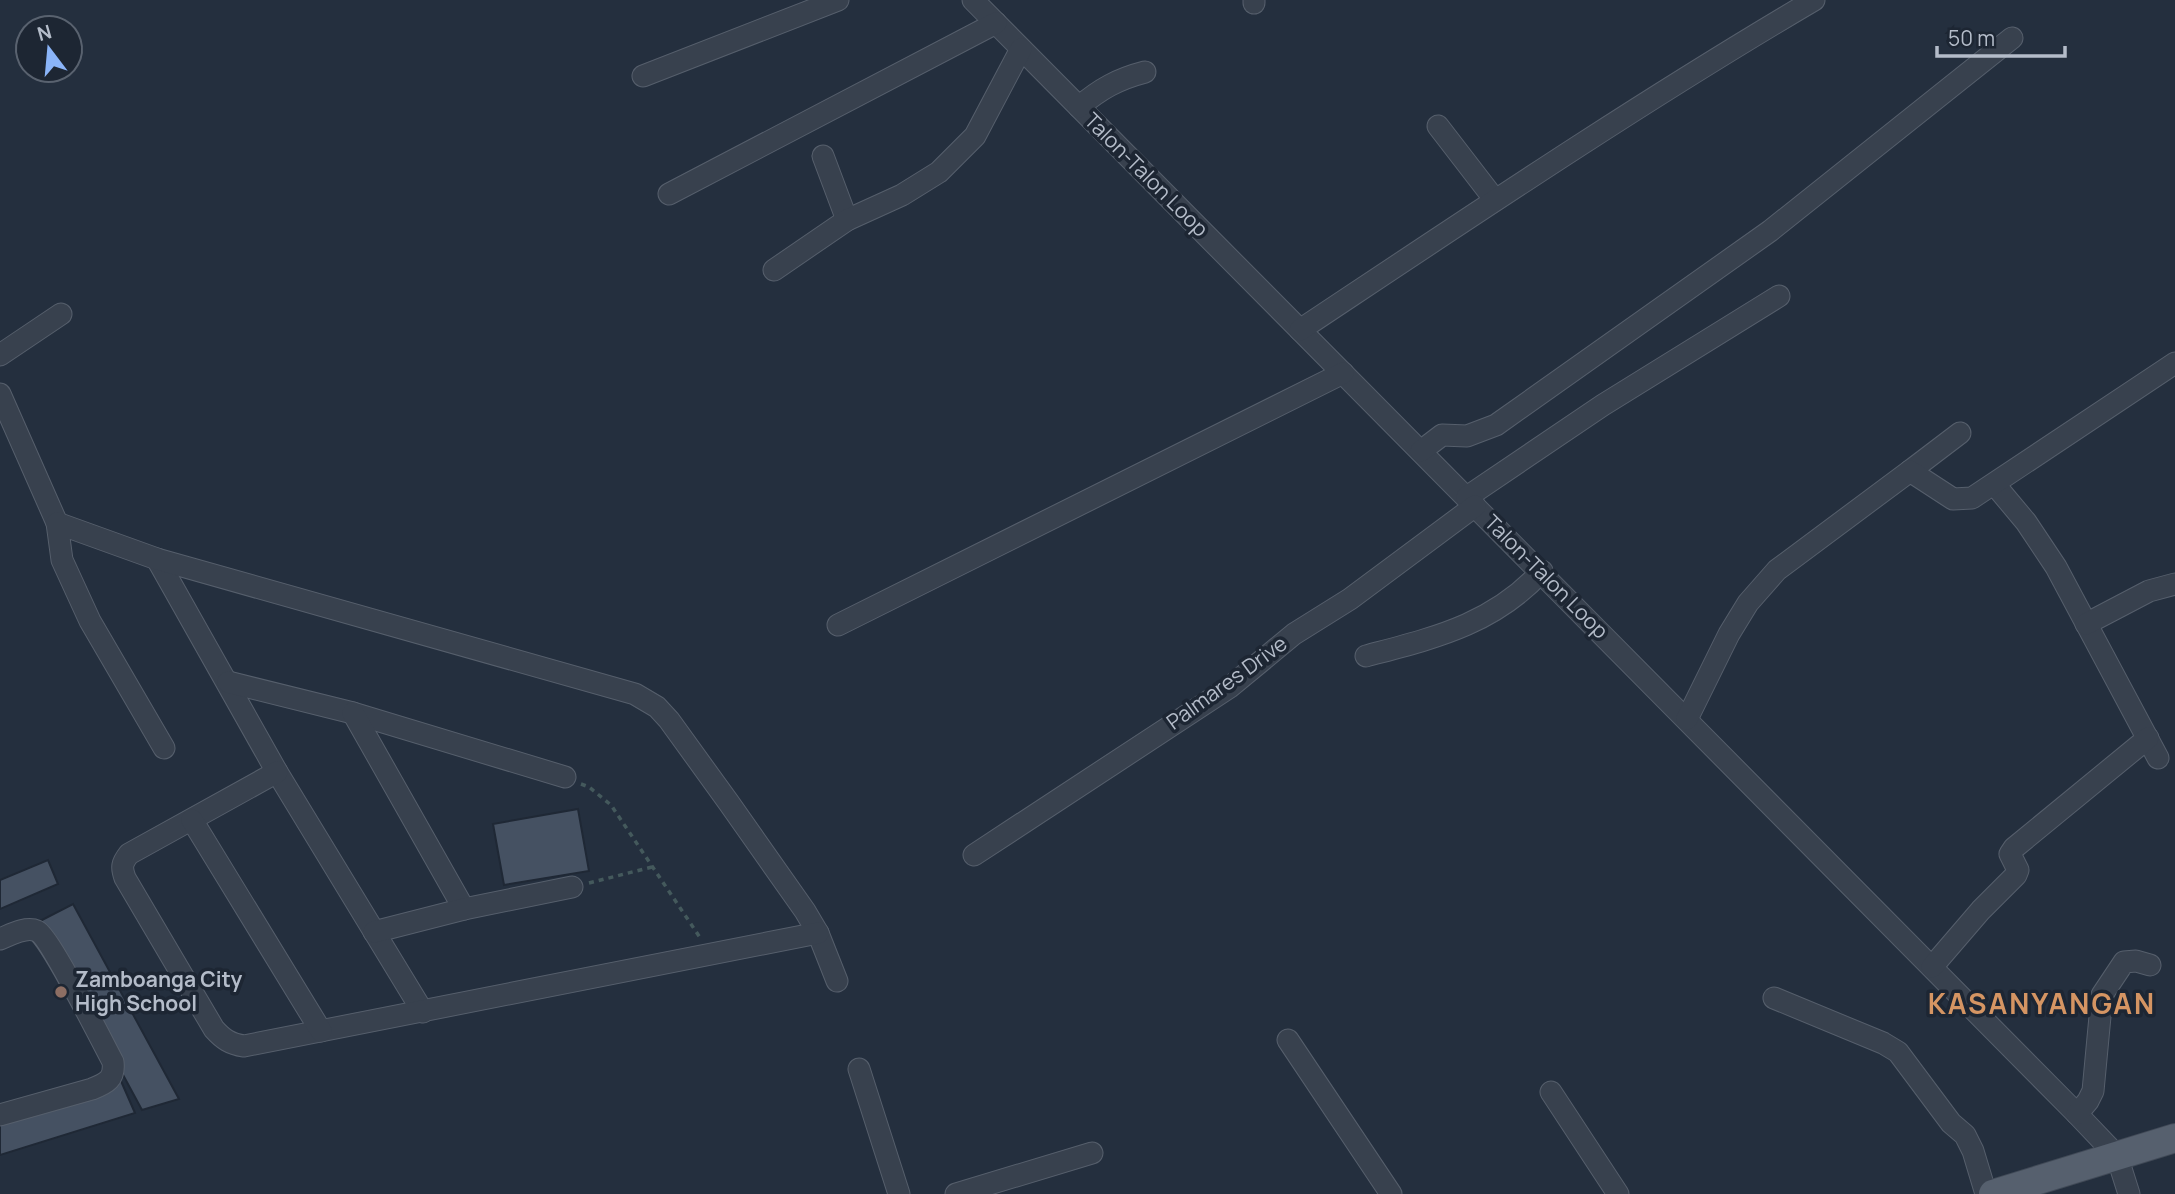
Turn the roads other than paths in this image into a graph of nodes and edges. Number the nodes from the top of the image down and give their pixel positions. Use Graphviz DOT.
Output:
graph roads {
  1 [pos="838,0"];
  2 [pos="972,0"];
  3 [pos="1815,0"];
  4 [pos="996,23"];
  5 [pos="2012,38"];
  6 [pos="1021,49"];
  7 [pos="1145,72"];
  8 [pos="643,76"];
  9 [pos="1079,107"];
  10 [pos="1438,126"];
  11 [pos="823,156"];
  12 [pos="669,194"];
  13 [pos="1495,200"];
  14 [pos="847,220"];
  15 [pos="774,270"];
  16 [pos="1779,296"];
  17 [pos="61,314"];
  18 [pos="1300,330"];
  19 [pos="0,355"];
  20 [pos="2175,363"];
  21 [pos="1343,373"];
  22 [pos="0,394"];
  23 [pos="1960,433"];
  24 [pos="1421,452"];
  25 [pos="1910,471"];
  26 [pos="1995,485"];
  27 [pos="1471,501"];
  28 [pos="57,523"];
  29 [pos="157,559"];
  30 [pos="1542,571"];
  31 [pos="2175,584"];
  32 [pos="2086,624"];
  33 [pos="838,625"];
  34 [pos="1366,656"];
  35 [pos="228,682"];
  36 [pos="353,713"];
  37 [pos="1687,719"];
  38 [pos="2148,738"];
  39 [pos="164,748"];
  40 [pos="2158,758"];
  41 [pos="277,772"];
  42 [pos="565,777"];
  43 [pos="192,820"];
  44 [pos="974,855"];
  45 [pos="572,887"];
  46 [pos="464,909"];
  47 [pos="374,932"];
  48 [pos="817,933"];
  49 [pos="0,939"];
  50 [pos="2150,965"];
  51 [pos="1932,967"];
  52 [pos="838,981"];
  53 [pos="1774,998"];
  54 [pos="423,1012"];
  55 [pos="321,1031"];
  56 [pos="1288,1040"];
  57 [pos="859,1069"];
  58 [pos="1551,1092"];
  59 [pos="2077,1114"];
  60 [pos="0,1115"];
  61 [pos="2175,1138"];
  62 [pos="1092,1153"];
  63 [pos="2118,1156"];
  64 [pos="899,1194"];
  65 [pos="956,1194"];
  66 [pos="1391,1194"];
  67 [pos="1618,1194"];
  68 [pos="1986,1194"];
  69 [pos="1993,1194"];
  70 [pos="2129,1194"];
  1 -- 8 [label="street"];
  2 -- 4 [label="street, Talon-Talon Loop"];
  3 -- 13 [label="street"];
  4 -- 6 [label="street, Talon-Talon Loop"];
  4 -- 12 [label="street"];
  5 -- 24 [label="street"];
  6 -- 9 [label="street, Talon-Talon Loop"];
  6 -- 14 [label="street"];
  7 -- 9 [label="street"];
  9 -- 18 [label="street, Talon-Talon Loop"];
  10 -- 13 [label="street"];
  11 -- 14 [label="street"];
  13 -- 18 [label="street"];
  14 -- 15 [label="street"];
  16 -- 27 [label="street, Palmares Drive"];
  17 -- 19 [label="street"];
  18 -- 21 [label="street, Talon-Talon Loop"];
  20 -- 26 [label="street"];
  21 -- 24 [label="street, Talon-Talon Loop"];
  21 -- 33 [label="street"];
  22 -- 28 [label="street"];
  23 -- 25 [label="street"];
  24 -- 27 [label="street, Talon-Talon Loop"];
  25 -- 26 [label="street"];
  25 -- 37 [label="street"];
  26 -- 32 [label="street"];
  27 -- 30 [label="street, Talon-Talon Loop"];
  27 -- 44 [label="street, Palmares Drive"];
  28 -- 29 [label="street"];
  28 -- 39 [label="street"];
  29 -- 35 [label="street"];
  29 -- 48 [label="street"];
  30 -- 34 [label="street"];
  30 -- 37 [label="street, Talon-Talon Loop"];
  31 -- 32 [label="street"];
  32 -- 38 [label="street"];
  35 -- 36 [label="street"];
  35 -- 41 [label="street"];
  36 -- 42 [label="street"];
  36 -- 46 [label="street"];
  37 -- 51 [label="street, Talon-Talon Loop"];
  38 -- 40 [label="street"];
  38 -- 51 [label="street"];
  41 -- 43 [label="street"];
  41 -- 47 [label="street"];
  43 -- 55 [label="street"];
  43 -- 55 [label="street"];
  45 -- 46 [label="street"];
  46 -- 47 [label="street"];
  47 -- 54 [label="street"];
  48 -- 52 [label="street"];
  48 -- 54 [label="street"];
  49 -- 60 [label="street"];
  50 -- 59 [label="street"];
  51 -- 59 [label="street, Talon-Talon Loop"];
  53 -- 68 [label="street"];
  54 -- 55 [label="street"];
  56 -- 66 [label="street"];
  57 -- 64 [label="street"];
  58 -- 67 [label="street"];
  59 -- 63 [label="street, Talon-Talon Loop"];
  61 -- 63 [label="main road"];
  62 -- 65 [label="street"];
  63 -- 69 [label="main road"];
  63 -- 70 [label="street"];
}
